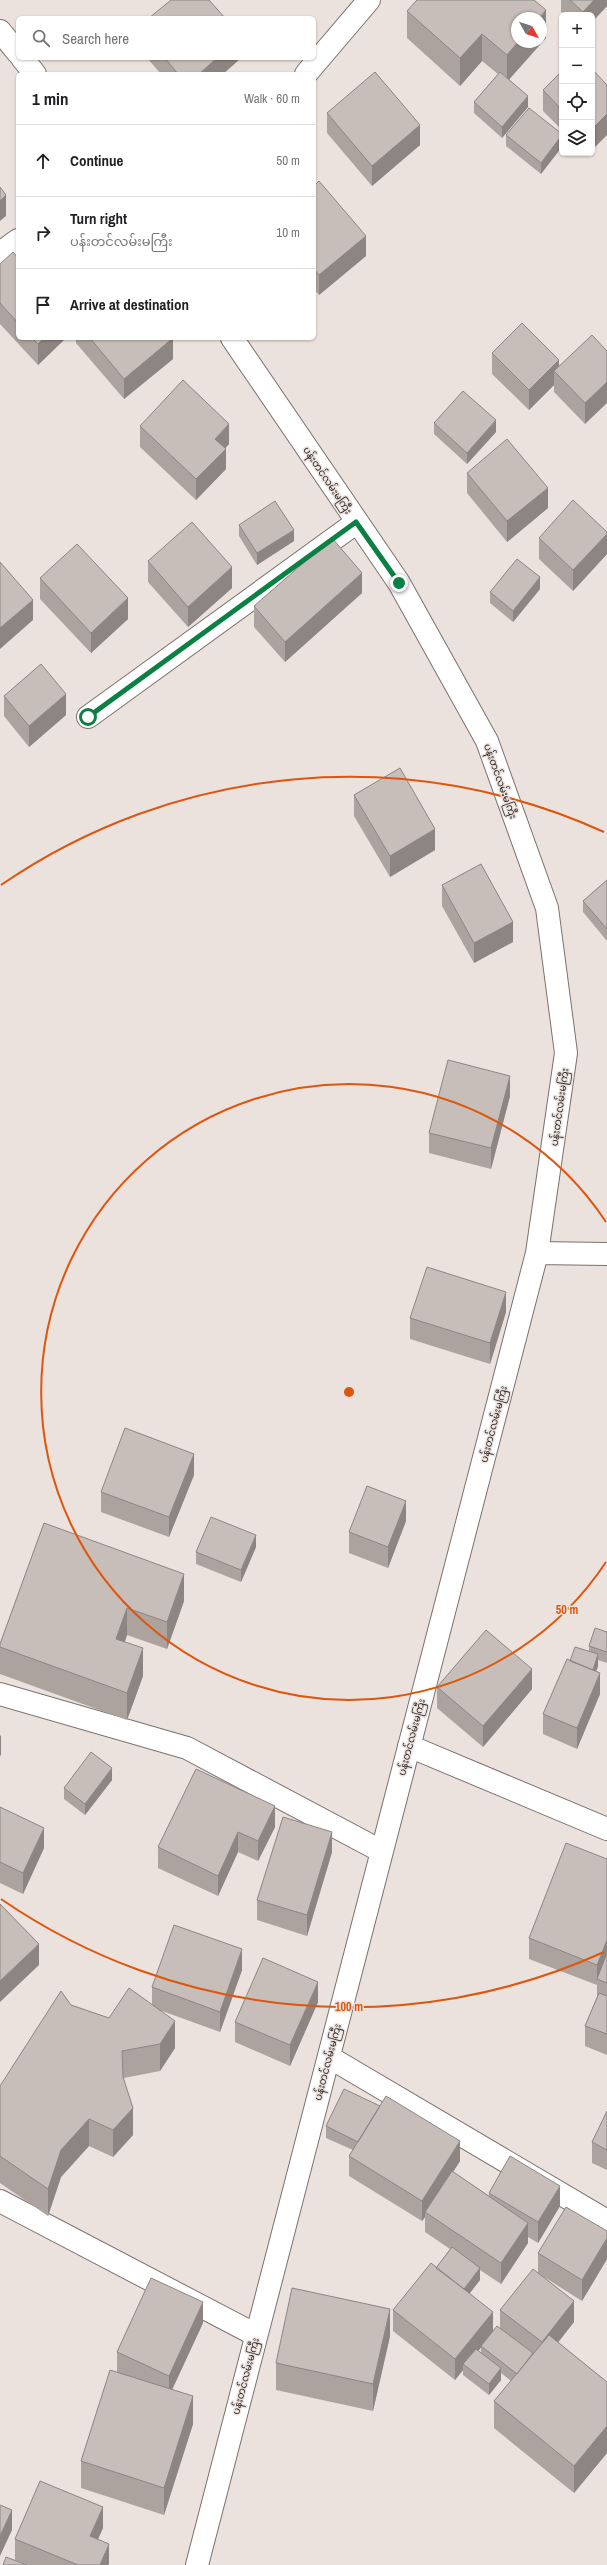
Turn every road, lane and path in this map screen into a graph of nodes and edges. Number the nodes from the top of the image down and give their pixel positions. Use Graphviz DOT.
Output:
graph roads {
  1 [pos="369,0"];
  2 [pos="0,31"];
  3 [pos="16,51"];
  4 [pos="24,60"];
  5 [pos="33,72"];
  6 [pos="308,72"];
  7 [pos="16,242"];
  8 [pos="0,254"];
  9 [pos="233,340"];
  10 [pos="356,522"];
  11 [pos="88,717"];
  12 [pos="537,1253"];
  13 [pos="607,1254"];
  14 [pos="0,1694"];
  15 [pos="409,1746"];
  16 [pos="607,1829"];
  17 [pos="381,1851"];
  18 [pos="328,2057"];
  19 [pos="0,2201"];
  20 [pos="607,2221"];
  21 [pos="256,2335"];
  22 [pos="196,2565"];
  1 -- 6 [label="street"];
  2 -- 3 [label="street"];
  4 -- 5 [label="street"];
  7 -- 8 [label="street"];
  9 -- 10 [label="street, ပန်းတင်လမ်းမကြီး"];
  10 -- 11 [label="street"];
  10 -- 12 [label="street, ပန်းတင်လမ်းမကြီး"];
  12 -- 13 [label="street"];
  12 -- 15 [label="street, ပန်းတင်လမ်းမကြီး"];
  14 -- 17 [label="street"];
  15 -- 16 [label="street"];
  15 -- 17 [label="street, ပန်းတင်လမ်းမကြီး"];
  17 -- 18 [label="street, ပန်းတင်လမ်းမကြီး"];
  18 -- 20 [label="street"];
  18 -- 21 [label="street, ပန်းတင်လမ်းမကြီး"];
  19 -- 21 [label="street"];
  21 -- 22 [label="street, ပန်းတင်လမ်းမကြီး"];
}
